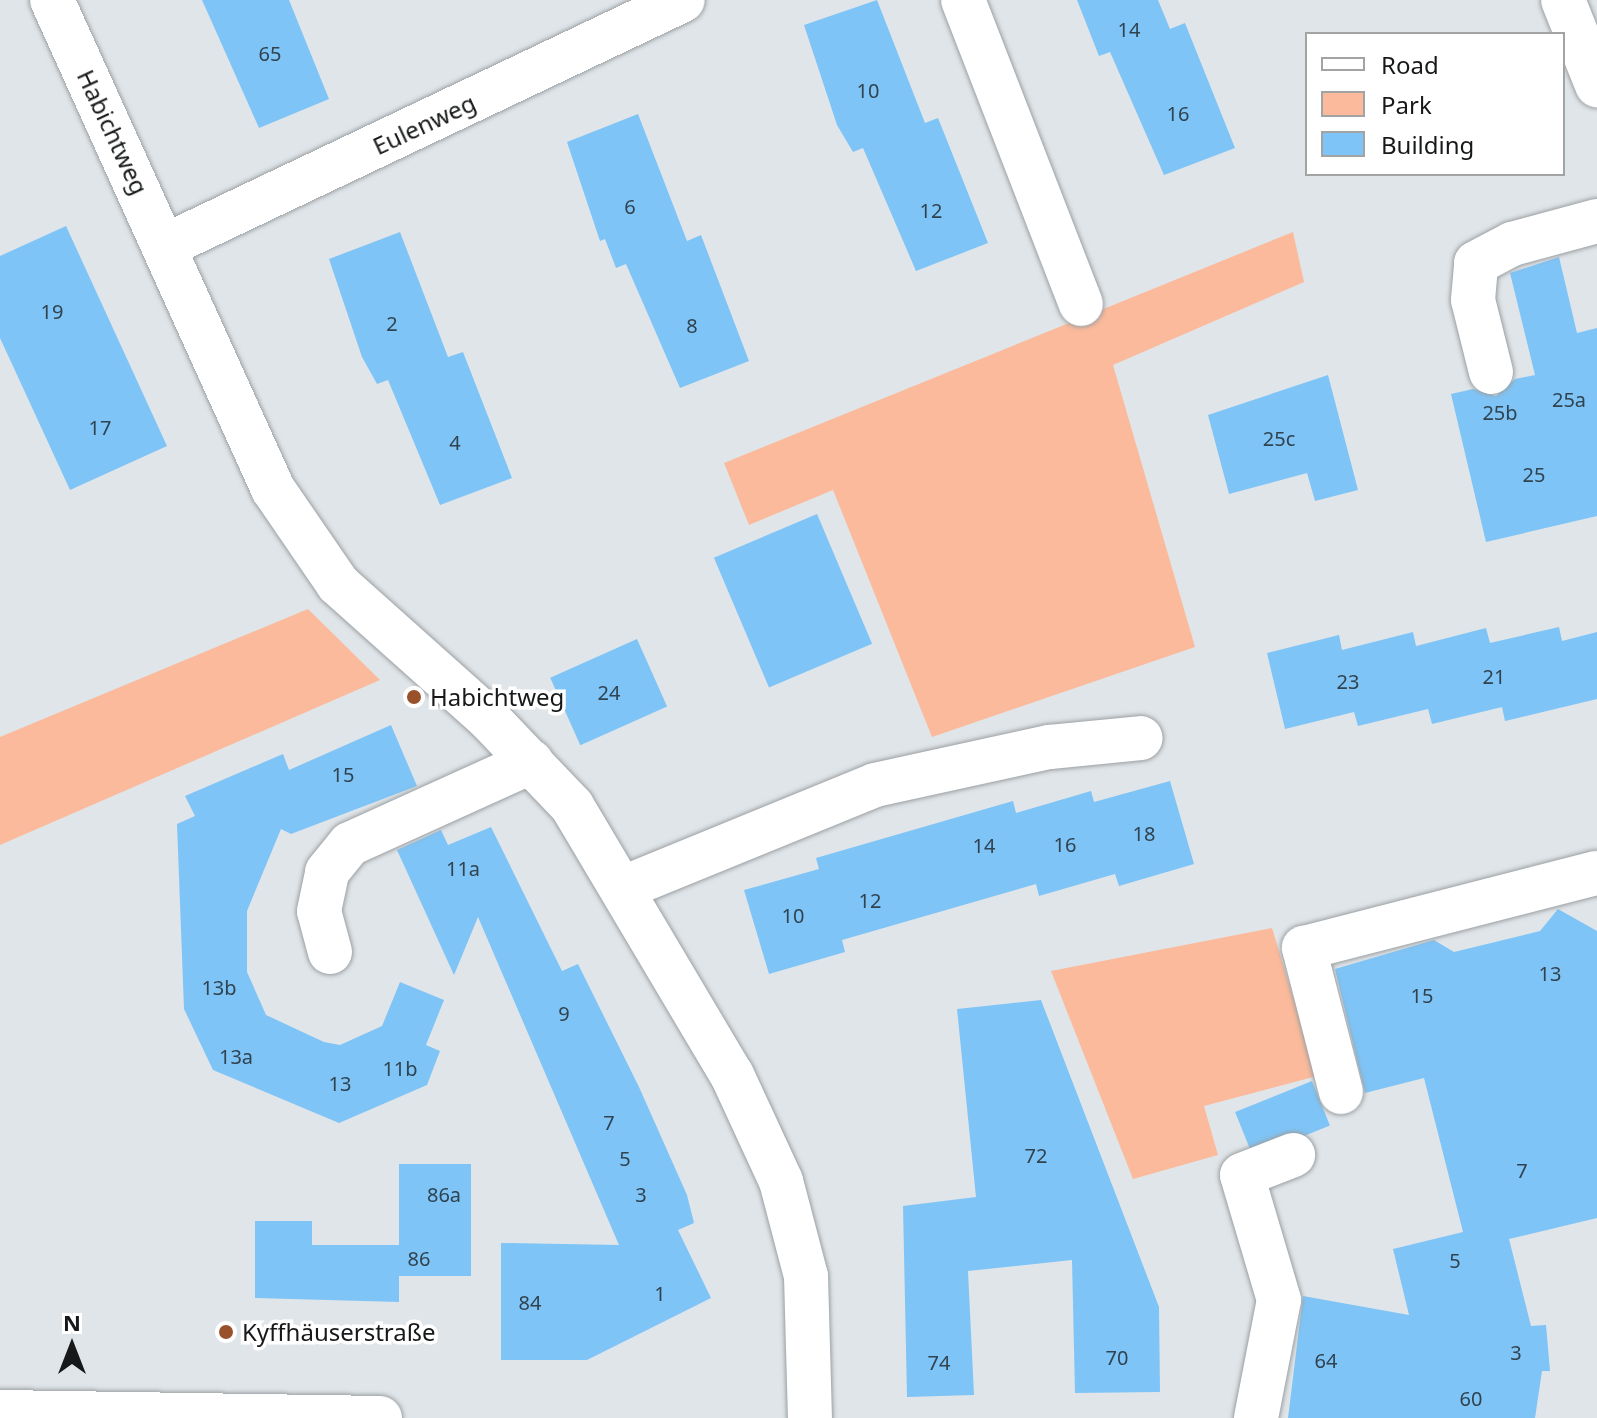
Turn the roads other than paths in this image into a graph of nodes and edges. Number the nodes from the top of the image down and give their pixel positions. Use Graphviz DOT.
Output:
graph roads {
  1 [pos="52,0"];
  2 [pos="683,0"];
  3 [pos="963,0"];
  4 [pos="1563,0"];
  5 [pos="1597,85"];
  6 [pos="1597,221"];
  7 [pos="165,246"];
  8 [pos="1081,304"];
  9 [pos="1491,372"];
  10 [pos="1141,738"];
  11 [pos="531,762"];
  12 [pos="1597,873"];
  13 [pos="623,888"];
  14 [pos="330,952"];
  15 [pos="1341,1092"];
  16 [pos="1293,1155"];
  17 [pos="0,1412"];
  18 [pos="380,1418"];
  19 [pos="810,1418"];
  20 [pos="1256,1418"];
  1 -- 7 [label="street, Habichtweg"];
  2 -- 7 [label="street, Eulenweg"];
  3 -- 8 [label="street"];
  4 -- 5 [label="street"];
  6 -- 9 [label="street"];
  7 -- 11 [label="street, Habichtweg"];
  10 -- 13 [label="street"];
  11 -- 13 [label="street, Habichtweg"];
  11 -- 14 [label="street"];
  12 -- 15 [label="street"];
  13 -- 19 [label="street, Habichtweg"];
  16 -- 20 [label="street"];
  17 -- 18 [label="street"];
}
